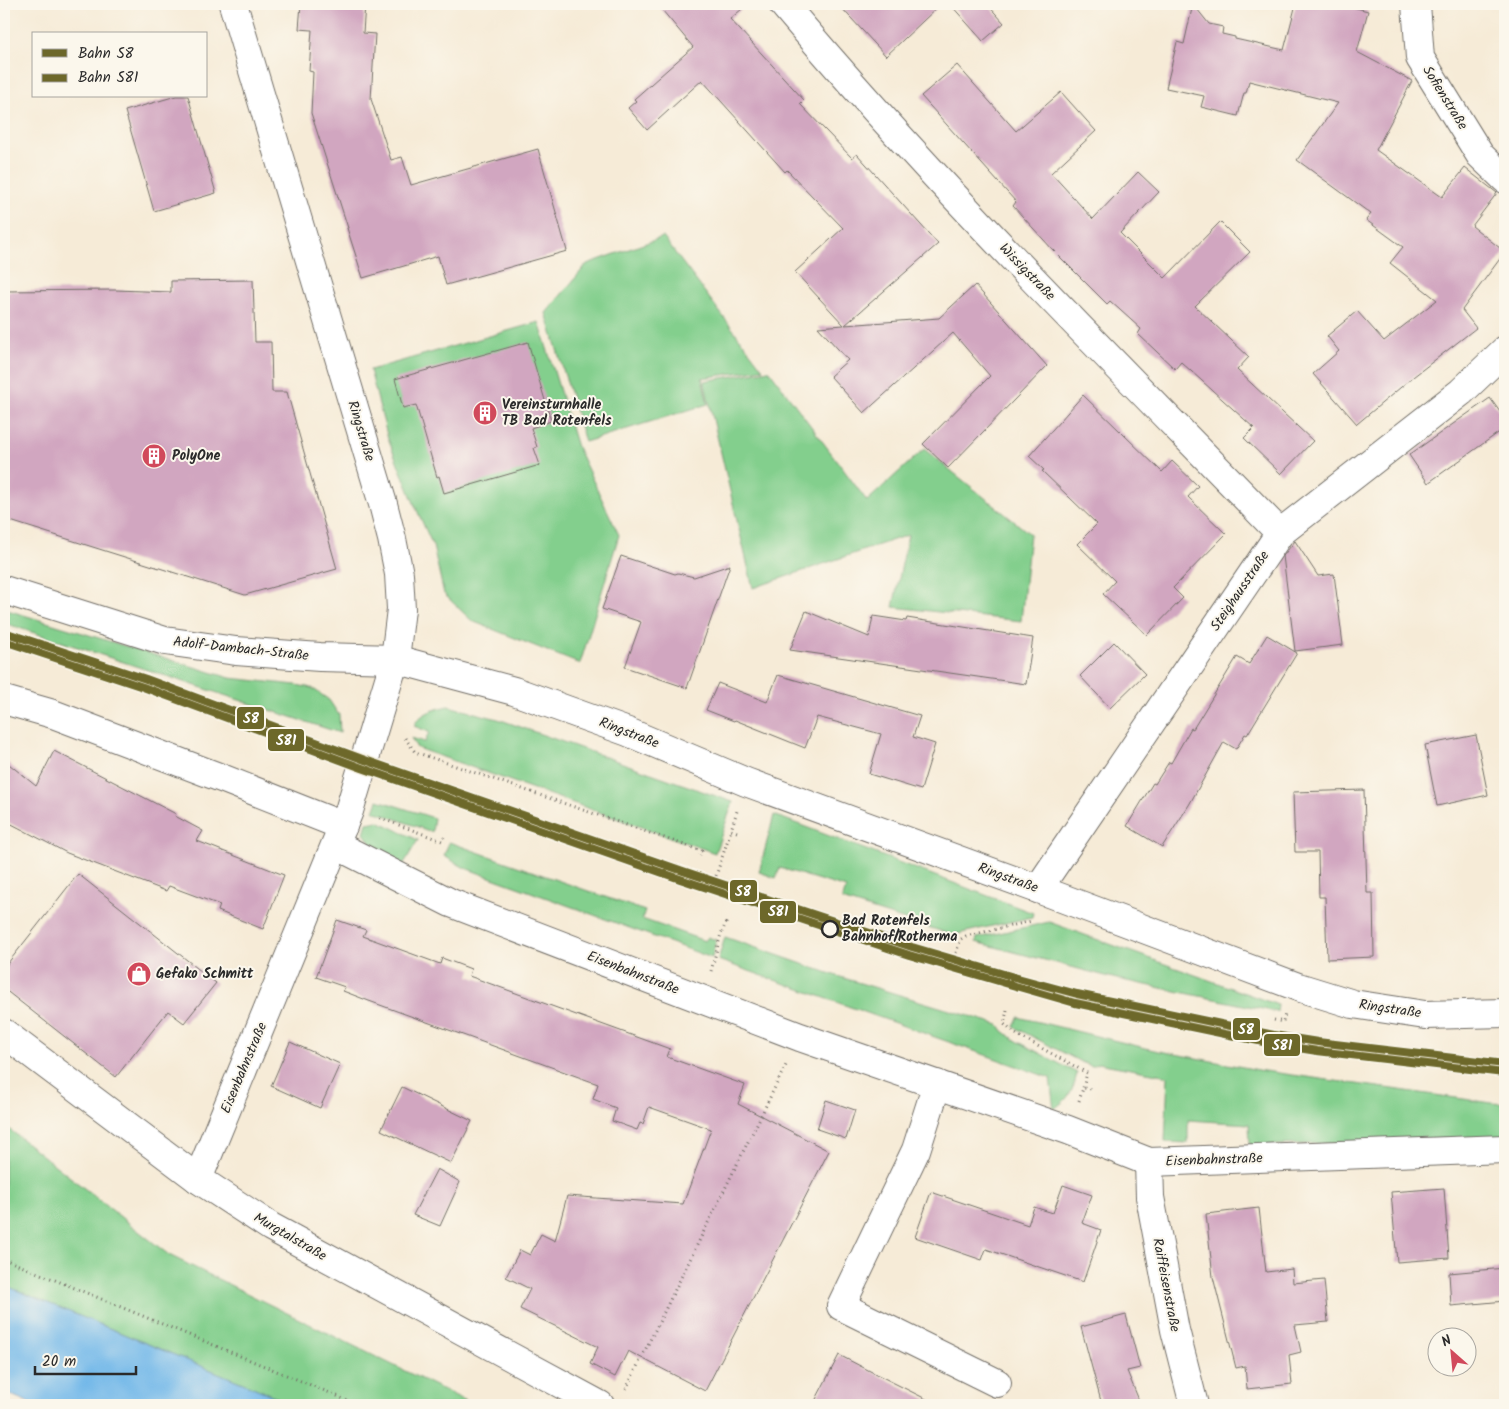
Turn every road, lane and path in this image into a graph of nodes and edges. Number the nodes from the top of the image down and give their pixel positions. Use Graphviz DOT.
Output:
graph roads {
  1 [pos="233,4"];
  2 [pos="783,4"];
  3 [pos="1416,4"];
  4 [pos="1505,179"];
  5 [pos="1505,350"];
  6 [pos="1280,533"];
  7 [pos="4,590"];
  8 [pos="395,659"];
  9 [pos="4,700"];
  10 [pos="376,724"];
  11 [pos="377,817"];
  12 [pos="731,830"];
  13 [pos="340,836"];
  14 [pos="444,837"];
  15 [pos="700,856"];
  16 [pos="716,876"];
  17 [pos="1045,892"];
  18 [pos="727,921"];
  19 [pos="956,952"];
  20 [pos="702,1000"];
  21 [pos="1007,1010"];
  22 [pos="1505,1013"];
  23 [pos="1274,1020"];
  24 [pos="1282,1022"];
  25 [pos="4,1033"];
  26 [pos="800,1037"];
  27 [pos="936,1084"];
  28 [pos="1083,1088"];
  29 [pos="1505,1149"];
  30 [pos="1149,1162"];
  31 [pos="198,1179"];
  32 [pos="4,1259"];
  33 [pos="997,1383"];
  34 [pos="611,1401"];
  35 [pos="356,1405"];
  36 [pos="1194,1405"];
  1 -- 8 [label="street, Ringstraße"];
  2 -- 6 [label="street, Wissigstraße"];
  3 -- 4 [label="street, Sofienstraße"];
  5 -- 6 [label="street, Steighausstraße"];
  6 -- 17 [label="street, Steighausstraße"];
  7 -- 8 [label="street, Adolf-Dambach-Straße"];
  8 -- 10 [label="street, Eisenbahnstraße"];
  8 -- 17 [label="street, Ringstraße"];
  9 -- 13 [label="street"];
  10 -- 13 [label="street, Eisenbahnstraße"];
  10 -- 15 [label="path"];
  11 -- 14 [label="path"];
  12 -- 16 [label="path"];
  13 -- 20 [label="street, Eisenbahnstraße"];
  13 -- 31 [label="street, Eisenbahnstraße"];
  17 -- 19 [label="path"];
  17 -- 22 [label="street, Ringstraße"];
  18 -- 20 [label="path"];
  20 -- 26 [label="street, Eisenbahnstraße"];
  21 -- 28 [label="path"];
  23 -- 24 [label="path"];
  25 -- 31 [label="street, Murgtalstraße"];
  26 -- 27 [label="street, Eisenbahnstraße"];
  26 -- 34 [label="path"];
  27 -- 30 [label="street, Eisenbahnstraße"];
  27 -- 33 [label="street"];
  29 -- 30 [label="street, Eisenbahnstraße"];
  30 -- 36 [label="street, Raiffeisenstraße"];
  31 -- 34 [label="street, Murgtalstraße"];
  32 -- 35 [label="path"];
}
